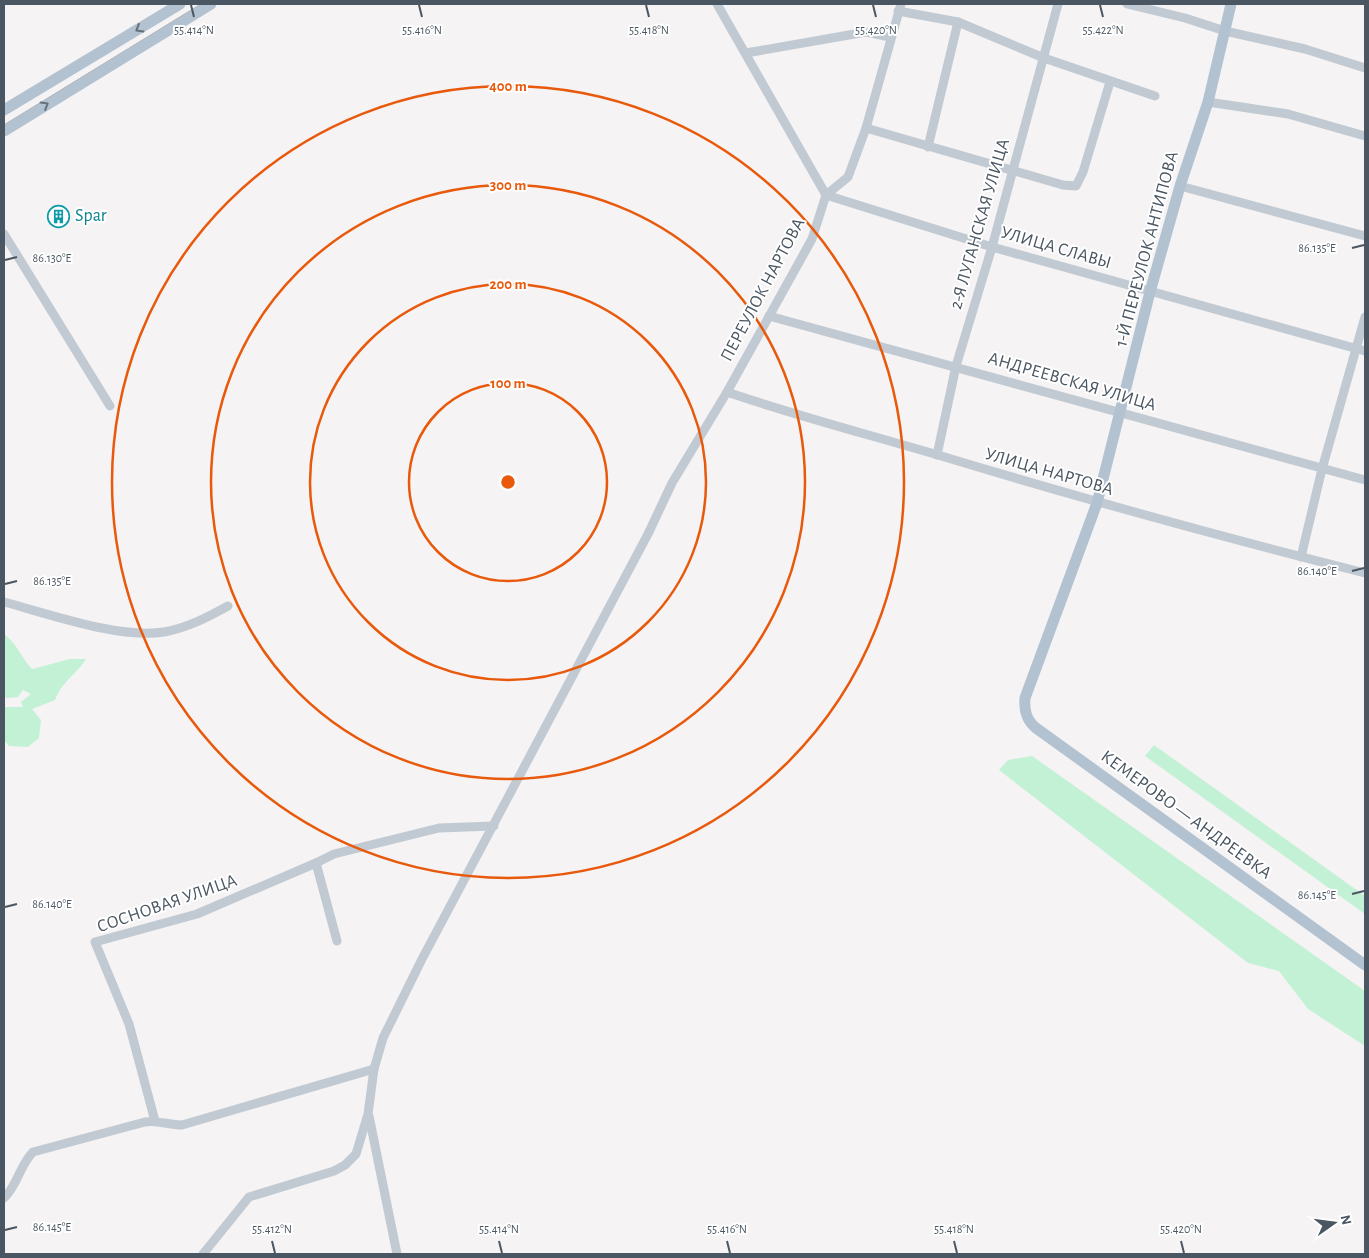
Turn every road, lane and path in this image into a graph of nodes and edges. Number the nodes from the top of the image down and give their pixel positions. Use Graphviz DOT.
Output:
graph roads {
  1 [pos="180,4"];
  2 [pos="211,4"];
  3 [pos="718,4"];
  4 [pos="1058,4"];
  5 [pos="1127,4"];
  6 [pos="1231,4"];
  7 [pos="899,7"];
  8 [pos="958,22"];
  9 [pos="1225,31"];
  10 [pos="890,37"];
  11 [pos="746,53"];
  12 [pos="1044,58"];
  13 [pos="1365,68"];
  14 [pos="1110,82"];
  15 [pos="1155,96"];
  16 [pos="1208,102"];
  17 [pos="4,110"];
  18 [pos="866,128"];
  19 [pos="4,131"];
  20 [pos="1365,136"];
  21 [pos="928,147"];
  22 [pos="1013,171"];
  23 [pos="1180,186"];
  24 [pos="826,195"];
  25 [pos="4,234"];
  26 [pos="1365,236"];
  27 [pos="992,247"];
  28 [pos="1150,292"];
  29 [pos="770,316"];
  30 [pos="1365,316"];
  31 [pos="1356,349"];
  32 [pos="1365,352"];
  33 [pos="956,366"];
  34 [pos="727,392"];
  35 [pos="110,406"];
  36 [pos="1121,414"];
  37 [pos="937,455"];
  38 [pos="1322,469"];
  39 [pos="1365,480"];
  40 [pos="1097,503"];
  41 [pos="1301,557"];
  42 [pos="1365,573"];
  43 [pos="4,602"];
  44 [pos="228,606"];
  45 [pos="1036,728"];
  46 [pos="494,826"];
  47 [pos="316,863"];
  48 [pos="337,941"];
  49 [pos="1365,966"];
  50 [pos="374,1069"];
  51 [pos="368,1114"];
  52 [pos="155,1121"];
  53 [pos="4,1198"];
  54 [pos="203,1254"];
  55 [pos="397,1254"];
  1 -- 17 [label="main road, one-way"];
  19 -- 2 [label="main road, one-way"];
  3 -- 11 [label="street"];
  4 -- 12 [label="street, 2-Я ЛУГАНСКАЯ УЛИЦА"];
  5 -- 9 [label="street"];
  6 -- 9 [label="main road, 1-Й ПЕРЕУЛОК АНТИПОВА"];
  7 -- 8 [label="street"];
  7 -- 10 [label="street"];
  8 -- 12 [label="street"];
  8 -- 21 [label="street"];
  9 -- 13 [label="street"];
  9 -- 16 [label="main road, 1-Й ПЕРЕУЛОК АНТИПОВА"];
  10 -- 11 [label="street"];
  10 -- 18 [label="street"];
  11 -- 24 [label="street"];
  12 -- 14 [label="street"];
  12 -- 22 [label="street, 2-Я ЛУГАНСКАЯ УЛИЦА"];
  14 -- 15 [label="street"];
  14 -- 22 [label="street"];
  16 -- 20 [label="street"];
  16 -- 23 [label="main road, 1-Й ПЕРЕУЛОК АНТИПОВА"];
  18 -- 21 [label="street"];
  18 -- 24 [label="street"];
  21 -- 22 [label="street"];
  22 -- 27 [label="street, 2-Я ЛУГАНСКАЯ УЛИЦА"];
  23 -- 26 [label="street"];
  23 -- 28 [label="main road, 1-Й ПЕРЕУЛОК АНТИПОВА"];
  24 -- 27 [label="street, УЛИЦА СЛАВЫ"];
  24 -- 29 [label="street, ПЕРЕУЛОК НАРТОВА"];
  25 -- 35 [label="street"];
  27 -- 28 [label="street, УЛИЦА СЛАВЫ"];
  27 -- 33 [label="street, 2-Я ЛУГАНСКАЯ УЛИЦА"];
  28 -- 31 [label="street, УЛИЦА СЛАВЫ"];
  28 -- 36 [label="main road, 1-Й ПЕРЕУЛОК АНТИПОВА"];
  29 -- 33 [label="street, АНДРЕЕВСКАЯ УЛИЦА"];
  29 -- 34 [label="street, ПЕРЕУЛОК НАРТОВА"];
  30 -- 31 [label="street"];
  31 -- 32 [label="street, УЛИЦА СЛАВЫ"];
  31 -- 38 [label="street"];
  33 -- 36 [label="street, АНДРЕЕВСКАЯ УЛИЦА"];
  33 -- 37 [label="street, 2-Я ЛУГАНСКАЯ УЛИЦА"];
  34 -- 37 [label="street, УЛИЦА НАРТОВА"];
  34 -- 46 [label="street, ПЕРЕУЛОК НАРТОВА"];
  36 -- 38 [label="street, АНДРЕЕВСКАЯ УЛИЦА"];
  36 -- 40 [label="main road, 1-Й ПЕРЕУЛОК АНТИПОВА"];
  37 -- 40 [label="street, УЛИЦА НАРТОВА"];
  38 -- 39 [label="street, АНДРЕЕВСКАЯ УЛИЦА"];
  38 -- 41 [label="street"];
  40 -- 41 [label="street, УЛИЦА НАРТОВА"];
  40 -- 45 [label="main road, 1-Й ПЕРЕУЛОК АНТИПОВА"];
  41 -- 42 [label="street, УЛИЦА НАРТОВА"];
  43 -- 44 [label="street"];
  45 -- 49 [label="main road, КЕМЕРОВО — АНДРЕЕВКА"];
  46 -- 47 [label="street"];
  46 -- 50 [label="street, ПЕРЕУЛОК НАРТОВА"];
  47 -- 48 [label="street"];
  47 -- 52 [label="street, СОСНОВАЯ УЛИЦА"];
  50 -- 51 [label="street, ПЕРЕУЛОК НАРТОВА"];
  50 -- 52 [label="street"];
  51 -- 54 [label="street"];
  51 -- 55 [label="street"];
  52 -- 53 [label="street"];
}
